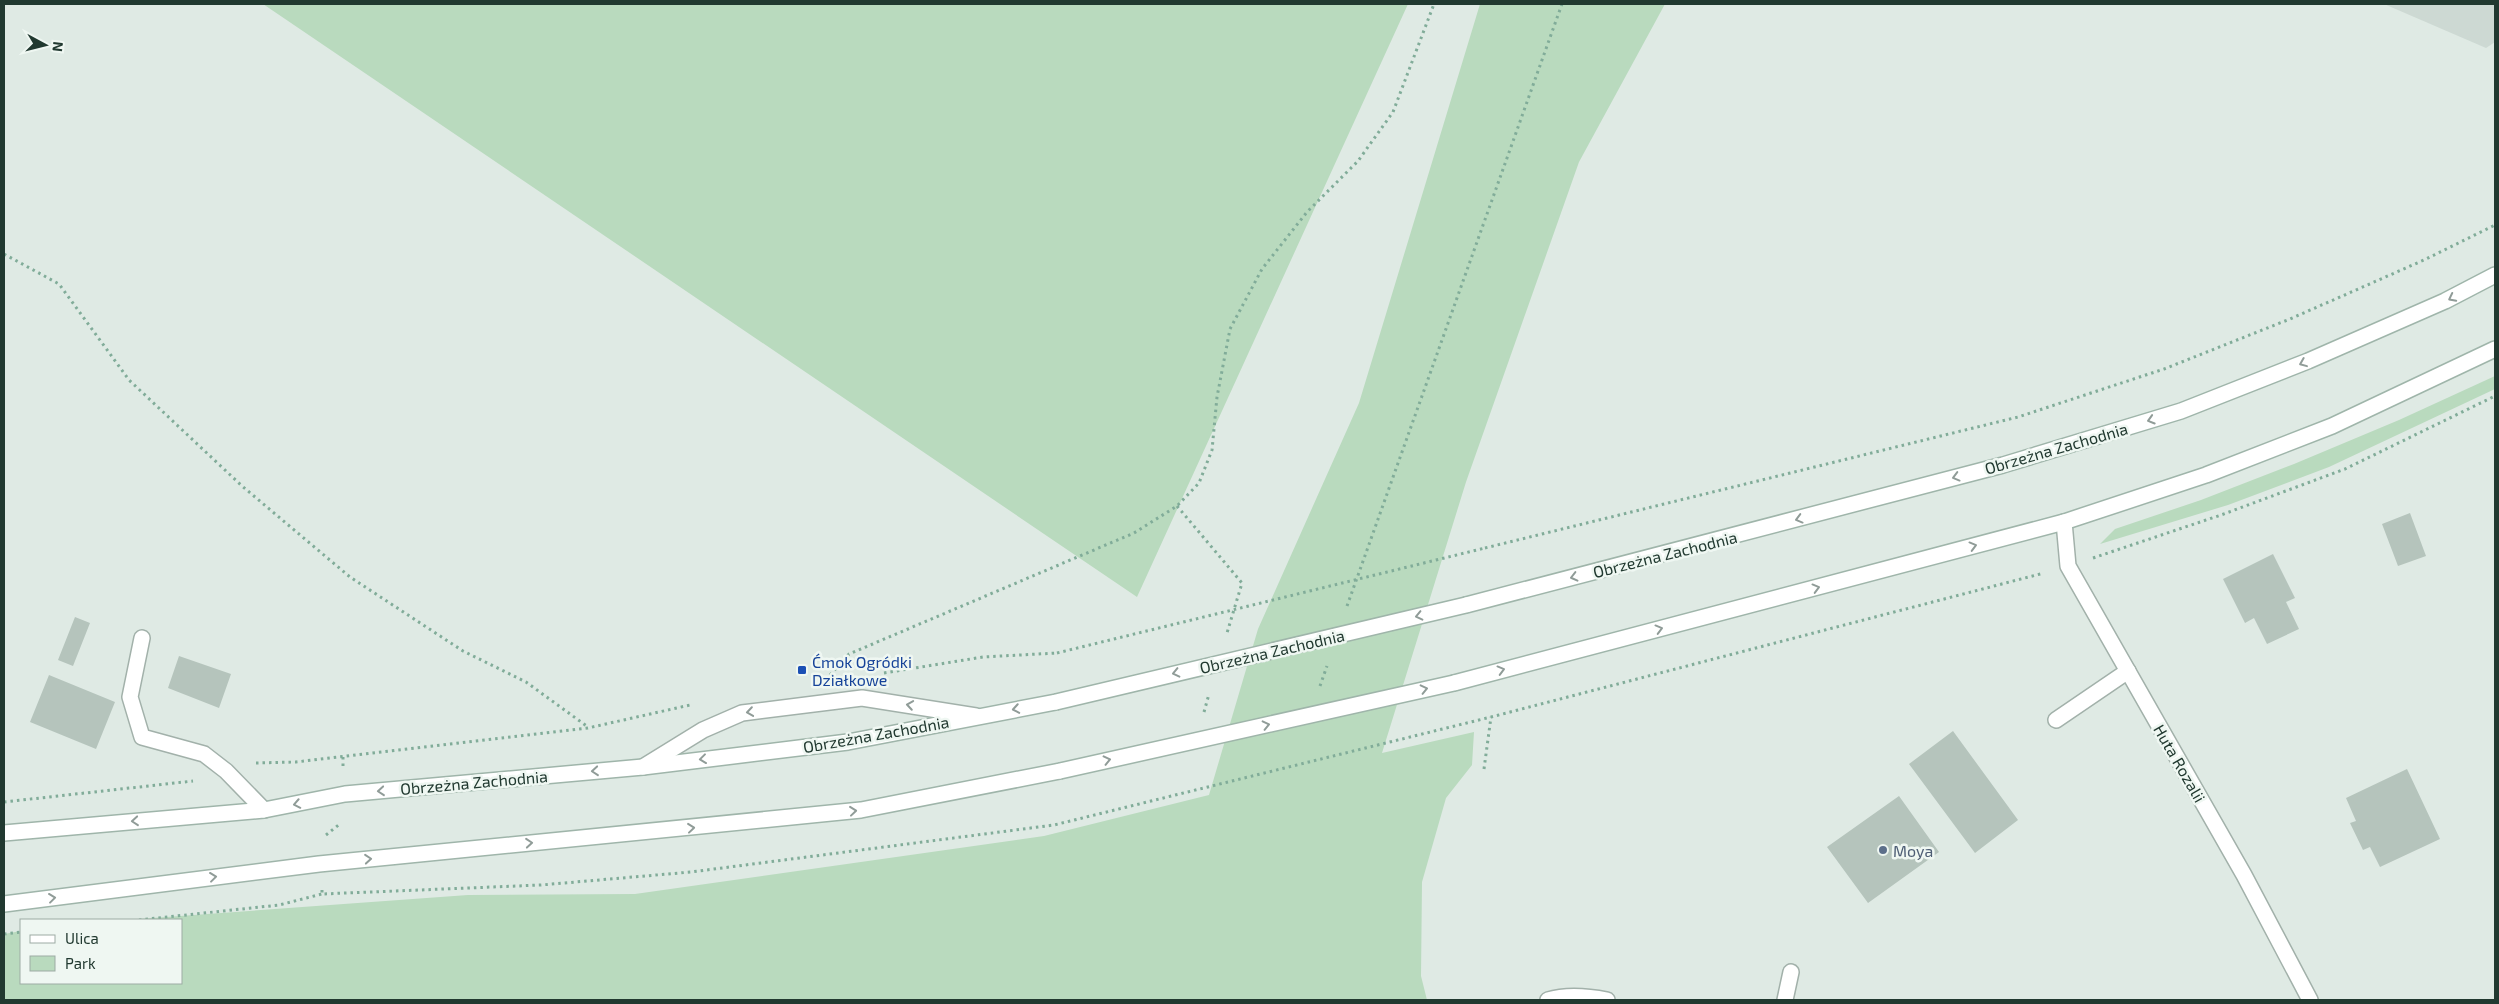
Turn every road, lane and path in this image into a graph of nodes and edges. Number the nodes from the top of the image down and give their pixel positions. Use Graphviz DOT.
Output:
graph roads {
  1 [pos="1434,4"];
  2 [pos="1562,4"];
  3 [pos="2495,225"];
  4 [pos="4,254"];
  5 [pos="2495,276"];
  6 [pos="2495,349"];
  7 [pos="2495,396"];
  8 [pos="1177,506"];
  9 [pos="2064,522"];
  10 [pos="2068,566"];
  11 [pos="1345,612"];
  12 [pos="142,638"];
  13 [pos="1226,638"];
  14 [pos="1329,658"];
  15 [pos="2128,671"];
  16 [pos="882,673"];
  17 [pos="829,676"];
  18 [pos="1210,693"];
  19 [pos="1316,696"];
  20 [pos="976,716"];
  21 [pos="1491,717"];
  22 [pos="2056,720"];
  23 [pos="1201,721"];
  24 [pos="643,767"];
  25 [pos="1484,769"];
  26 [pos="226,771"];
  27 [pos="345,794"];
  28 [pos="4,802"];
  29 [pos="264,810"];
  30 [pos="4,833"];
  31 [pos="319,864"];
  32 [pos="322,894"];
  33 [pos="4,904"];
  34 [pos="148,919"];
  35 [pos="20,932"];
  36 [pos="4,934"];
  37 [pos="1791,972"];
  38 [pos="1548,1000"];
  39 [pos="1607,1000"];
  40 [pos="1786,1000"];
  41 [pos="2310,1000"];
  1 -- 8 [label="path"];
  2 -- 11 [label="path"];
  3 -- 16 [label="path, bridge"];
  4 -- 26 [label="path"];
  5 -- 20 [label="street, Obrzeżna Zachodnia, one-way, bridge"];
  6 -- 9 [label="street"];
  7 -- 10 [label="path"];
  8 -- 13 [label="path"];
  8 -- 17 [label="path"];
  9 -- 10 [label="street, Huta Rozalii"];
  31 -- 9 [label="street, one-way, bridge"];
  10 -- 15 [label="street, Huta Rozalii"];
  10 -- 21 [label="path"];
  12 -- 26 [label="street"];
  14 -- 19 [label="path"];
  15 -- 22 [label="street"];
  15 -- 41 [label="street, Huta Rozalii"];
  18 -- 23 [label="path"];
  20 -- 24 [label="street, Obrzeżna Zachodnia, one-way"];
  20 -- 24 [label="street, one-way"];
  21 -- 25 [label="path"];
  21 -- 32 [label="path"];
  24 -- 27 [label="street, Obrzeżna Zachodnia, one-way"];
  26 -- 28 [label="path"];
  26 -- 29 [label="street"];
  27 -- 29 [label="street, Obrzeżna Zachodnia, one-way"];
  27 -- 31 [label="path"];
  29 -- 30 [label="street, Obrzeżna Zachodnia, one-way"];
  31 -- 32 [label="path"];
  33 -- 31 [label="street, one-way"];
  32 -- 34 [label="path"];
  35 -- 36 [label="path"];
  37 -- 40 [label="street"];
  38 -- 39 [label="street"];
}
